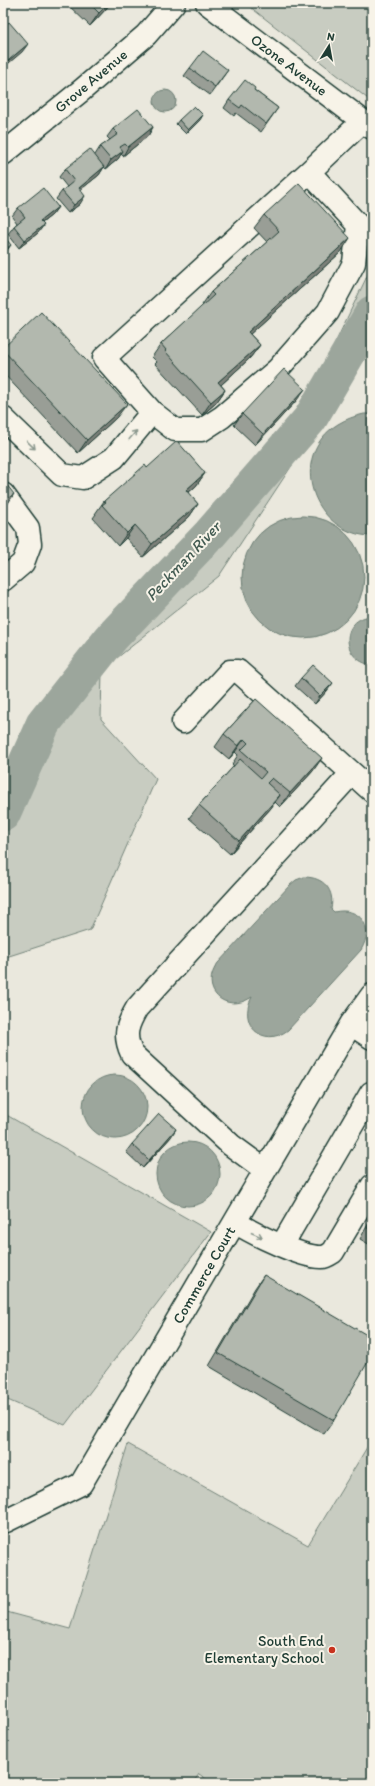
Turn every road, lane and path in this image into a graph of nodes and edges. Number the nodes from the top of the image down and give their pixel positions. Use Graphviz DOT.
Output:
graph roads {
  1 [pos="174,3"];
  2 [pos="207,3"];
  3 [pos="367,124"];
  4 [pos="3,154"];
  5 [pos="309,172"];
  6 [pos="152,412"];
  7 [pos="3,418"];
  8 [pos="3,494"];
  9 [pos="3,580"];
  10 [pos="183,722"];
  11 [pos="352,773"];
  12 [pos="372,790"];
  13 [pos="372,995"];
  14 [pos="351,1024"];
  15 [pos="372,1038"];
  16 [pos="372,1092"];
  17 [pos="265,1170"];
  18 [pos="372,1186"];
  19 [pos="234,1222"];
  20 [pos="282,1245"];
  21 [pos="6,1521"];
  1 -- 4 [label="street, Grove Avenue"];
  2 -- 3 [label="street, Ozone Avenue"];
  3 -- 5 [label="street"];
  5 -- 6 [label="street"];
  5 -- 6 [label="street"];
  7 -- 6 [label="street, one-way"];
  8 -- 9 [label="street"];
  10 -- 11 [label="street"];
  11 -- 12 [label="street"];
  11 -- 17 [label="street"];
  13 -- 14 [label="street, Commerce Court"];
  14 -- 15 [label="street"];
  14 -- 17 [label="street, Commerce Court"];
  16 -- 20 [label="street"];
  17 -- 19 [label="street, Commerce Court"];
  18 -- 20 [label="street"];
  19 -- 20 [label="street, one-way"];
  19 -- 21 [label="street, Commerce Court"];
}
